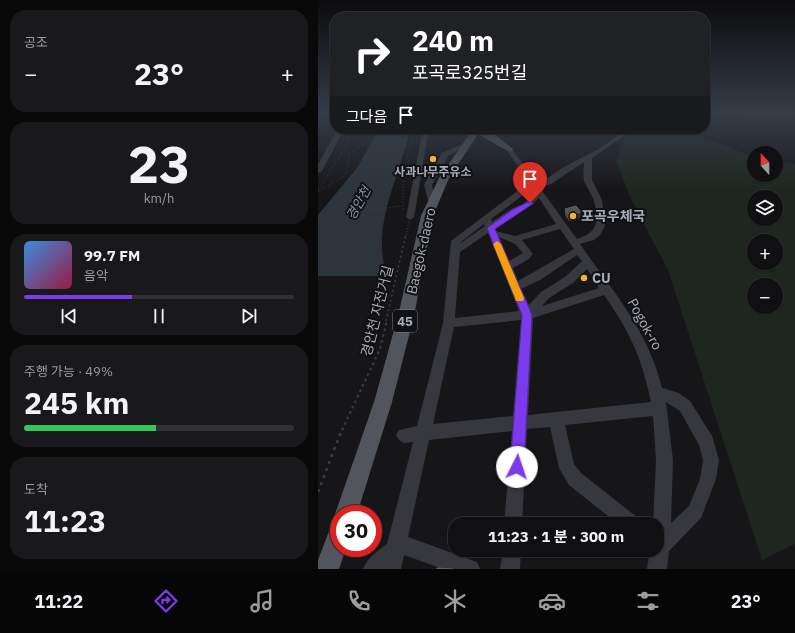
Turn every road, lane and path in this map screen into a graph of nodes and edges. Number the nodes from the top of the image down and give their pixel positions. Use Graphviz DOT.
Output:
graph roads {
  1 [pos="335,140"];
  2 [pos="349,140"];
  3 [pos="367,140"];
  4 [pos="412,140"];
  5 [pos="424,140"];
  6 [pos="468,140"];
  7 [pos="496,140"];
  8 [pos="505,140"];
  9 [pos="615,140"];
  10 [pos="509,149"];
  11 [pos="588,158"];
  12 [pos="318,171"];
  13 [pos="537,190"];
  14 [pos="318,191"];
  15 [pos="402,206"];
  16 [pos="318,216"];
  17 [pos="410,217"];
  18 [pos="562,225"];
  19 [pos="490,227"];
  20 [pos="514,239"];
  21 [pos="577,247"];
  22 [pos="587,262"];
  23 [pos="507,267"];
  24 [pos="515,287"];
  25 [pos="606,290"];
  26 [pos="527,315"];
  27 [pos="449,323"];
  28 [pos="656,392"];
  29 [pos="659,408"];
  30 [pos="556,420"];
  31 [pos="520,424"];
  32 [pos="423,433"];
  33 [pos="404,435"];
  34 [pos="318,492"];
  35 [pos="349,505"];
  36 [pos="513,517"];
  37 [pos="623,517"];
  38 [pos="663,517"];
  39 [pos="664,540"];
  40 [pos="396,547"];
  41 [pos="331,557"];
  42 [pos="511,557"];
  43 [pos="658,557"];
  44 [pos="327,569"];
  45 [pos="373,569"];
  46 [pos="391,569"];
  47 [pos="470,569"];
  48 [pos="510,569"];
  49 [pos="657,569"];
  1 -- 12 [label="street"];
  2 -- 14 [label="path"];
  3 -- 14 [label="path"];
  4 -- 15 [label="path"];
  5 -- 17 [label="street"];
  6 -- 35 [label="main road, Baegok-daero / 45"];
  7 -- 10 [label="main road"];
  8 -- 10 [label="main road"];
  9 -- 11 [label="street"];
  10 -- 13 [label="street, Pogok-ro"];
  11 -- 13 [label="street"];
  11 -- 21 [label="street"];
  13 -- 18 [label="street, Pogok-ro"];
  13 -- 19 [label="street"];
  15 -- 16 [label="path"];
  15 -- 17 [label="path"];
  17 -- 34 [label="path, 경안천 자전거길"];
  18 -- 20 [label="street"];
  18 -- 21 [label="street, Pogok-ro"];
  19 -- 20 [label="street"];
  19 -- 23 [label="street"];
  19 -- 27 [label="street"];
  20 -- 23 [label="street"];
  21 -- 22 [label="street, Pogok-ro"];
  21 -- 24 [label="street"];
  22 -- 25 [label="street, Pogok-ro"];
  22 -- 26 [label="street"];
  23 -- 24 [label="street"];
  24 -- 26 [label="street"];
  25 -- 26 [label="street"];
  25 -- 28 [label="street, Pogok-ro"];
  26 -- 27 [label="street"];
  26 -- 31 [label="street"];
  27 -- 32 [label="street"];
  28 -- 29 [label="street, Pogok-ro"];
  28 -- 39 [label="street"];
  29 -- 30 [label="street"];
  29 -- 38 [label="street, Pogok-ro"];
  30 -- 31 [label="street"];
  30 -- 37 [label="street"];
  31 -- 32 [label="street"];
  31 -- 36 [label="street"];
  32 -- 33 [label="street"];
  32 -- 40 [label="street"];
  40 -- 45 [label="street"];
  40 -- 46 [label="street"];
  40 -- 47 [label="street"];
  41 -- 44 [label="main road"];
  42 -- 48 [label="street"];
  43 -- 49 [label="street, Pogok-ro"];
}
